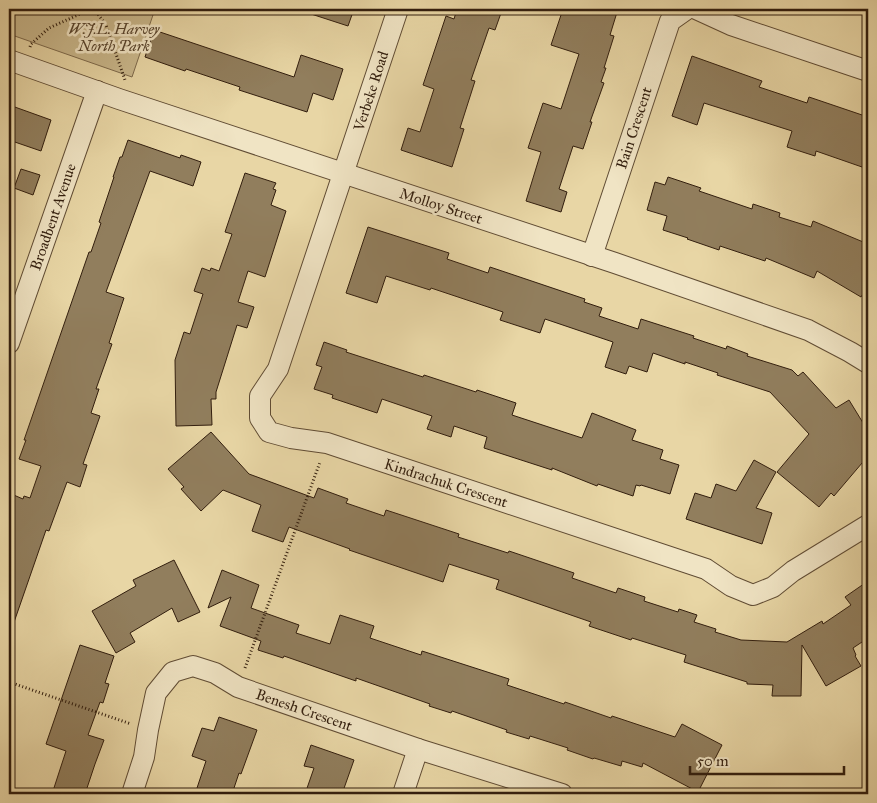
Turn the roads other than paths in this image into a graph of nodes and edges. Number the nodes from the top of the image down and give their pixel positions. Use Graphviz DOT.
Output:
graph roads {
  1 [pos="398,9"];
  2 [pos="687,9"];
  3 [pos="696,9"];
  4 [pos="9,60"];
  5 [pos="868,71"];
  6 [pos="96,91"];
  7 [pos="344,173"];
  8 [pos="592,256"];
  9 [pos="9,343"];
  10 [pos="868,363"];
  11 [pos="868,525"];
  12 [pos="418,749"];
  13 [pos="132,794"];
  14 [pos="403,794"];
  15 [pos="562,794"];
  1 -- 7 [label="street, Verbeke Road"];
  2 -- 8 [label="street, Bain Crescent"];
  3 -- 5 [label="street"];
  4 -- 6 [label="street, Molloy Street"];
  6 -- 7 [label="street, Molloy Street"];
  6 -- 9 [label="street, Broadbent Avenue"];
  7 -- 8 [label="street, Molloy Street"];
  7 -- 11 [label="street, Kindrachuk Crescent"];
  8 -- 10 [label="street, Molloy Street"];
  12 -- 13 [label="street, Benesh Crescent"];
  12 -- 14 [label="street"];
  12 -- 15 [label="street, Benesh Crescent"];
}
